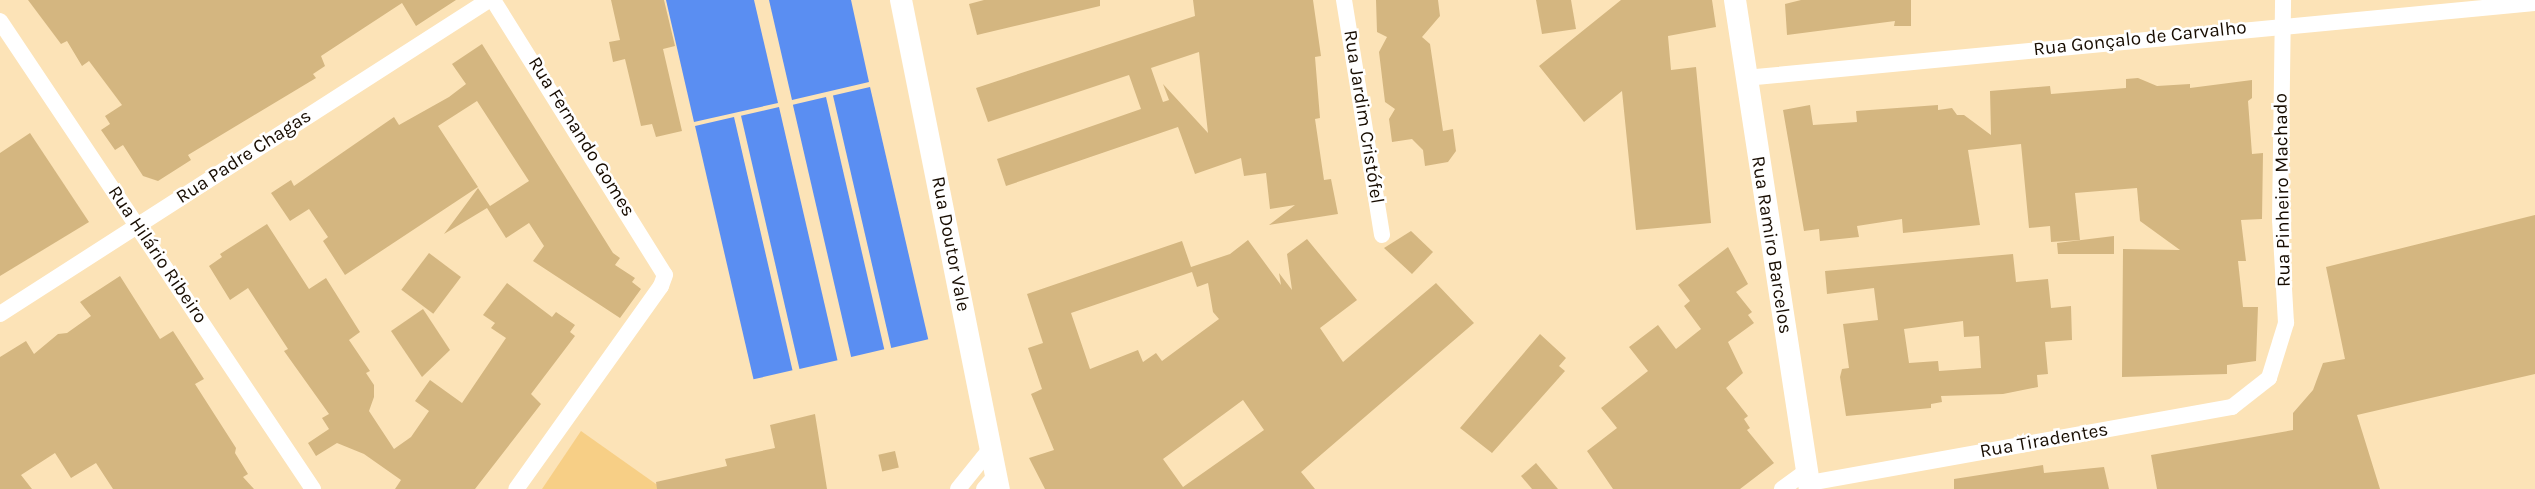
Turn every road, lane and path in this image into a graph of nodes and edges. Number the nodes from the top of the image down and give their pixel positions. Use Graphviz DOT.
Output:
graph roads {
  1 [pos="489,0"];
  2 [pos="494,0"];
  3 [pos="901,0"];
  4 [pos="1344,0"];
  5 [pos="1734,0"];
  6 [pos="2283,0"];
  7 [pos="2535,4"];
  8 [pos="0,21"];
  9 [pos="2282,25"];
  10 [pos="1745,78"];
  11 [pos="137,225"];
  12 [pos="1382,235"];
  13 [pos="0,314"];
  14 [pos="2269,378"];
  15 [pos="991,448"];
  16 [pos="1808,481"];
  17 [pos="993,484"];
  18 [pos="313,489"];
  19 [pos="516,489"];
  20 [pos="958,489"];
  21 [pos="1782,489"];
  1 -- 11 [label="street, Rua Padre Chagas"];
  2 -- 19 [label="street, Rua Fernando Gomes"];
  3 -- 15 [label="street, Rua Doutor Vale"];
  4 -- 12 [label="street, Rua Jardim Cristófel"];
  5 -- 10 [label="street, Rua Ramiro Barcelos"];
  6 -- 9 [label="street, Rua Pinheiro Machado"];
  7 -- 9 [label="street, Rua Gonçalo de Carvalho"];
  8 -- 11 [label="street, Rua Hilário Ribeiro"];
  9 -- 10 [label="street, Rua Gonçalo de Carvalho"];
  9 -- 14 [label="street, Rua Pinheiro Machado"];
  10 -- 16 [label="street, Rua Ramiro Barcelos"];
  11 -- 13 [label="street, Rua Padre Chagas"];
  11 -- 18 [label="street, Rua Hilário Ribeiro"];
  14 -- 16 [label="street, Rua Tiradentes"];
  15 -- 17 [label="street, Rua Doutor Vale"];
  15 -- 20 [label="street"];
  16 -- 21 [label="street, Rua Tiradentes"];
}
